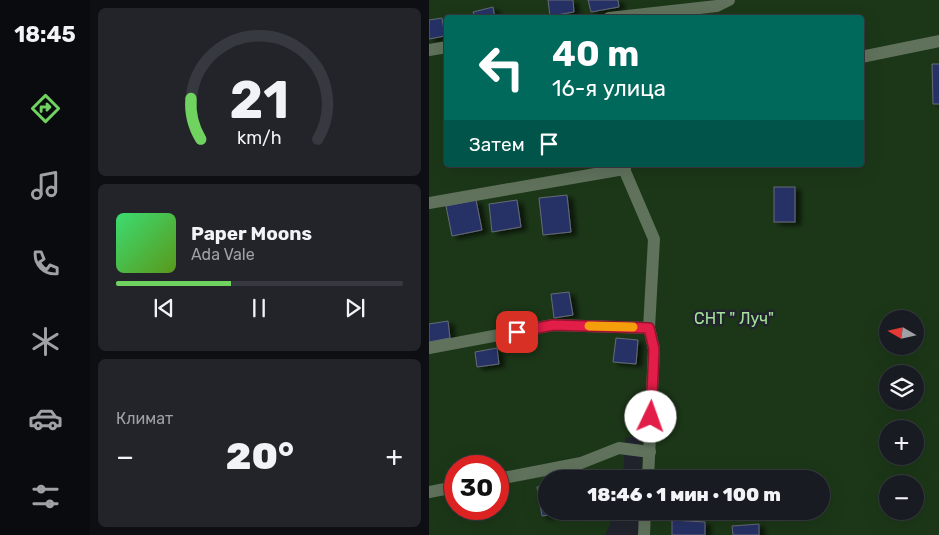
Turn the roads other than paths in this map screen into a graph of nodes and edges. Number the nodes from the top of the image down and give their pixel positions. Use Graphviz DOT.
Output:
graph roads {
  1 [pos="729,0"];
  2 [pos="717,8"];
  3 [pos="641,15"];
  4 [pos="939,41"];
  5 [pos="444,47"];
  6 [pos="429,50"];
  7 [pos="864,56"];
  8 [pos="625,167"];
  9 [pos="429,203"];
  10 [pos="649,328"];
  11 [pos="429,348"];
  12 [pos="650,452"];
  13 [pos="649,470"];
  14 [pos="509,477"];
  15 [pos="444,489"];
  16 [pos="429,492"];
  1 -- 2 [label="street"];
  2 -- 3 [label="street"];
  4 -- 7 [label="street"];
  5 -- 6 [label="street"];
  8 -- 9 [label="street"];
  8 -- 10 [label="street"];
  10 -- 11 [label="street"];
  10 -- 12 [label="street"];
  12 -- 13 [label="street"];
  12 -- 14 [label="street"];
  15 -- 16 [label="street"];
}
